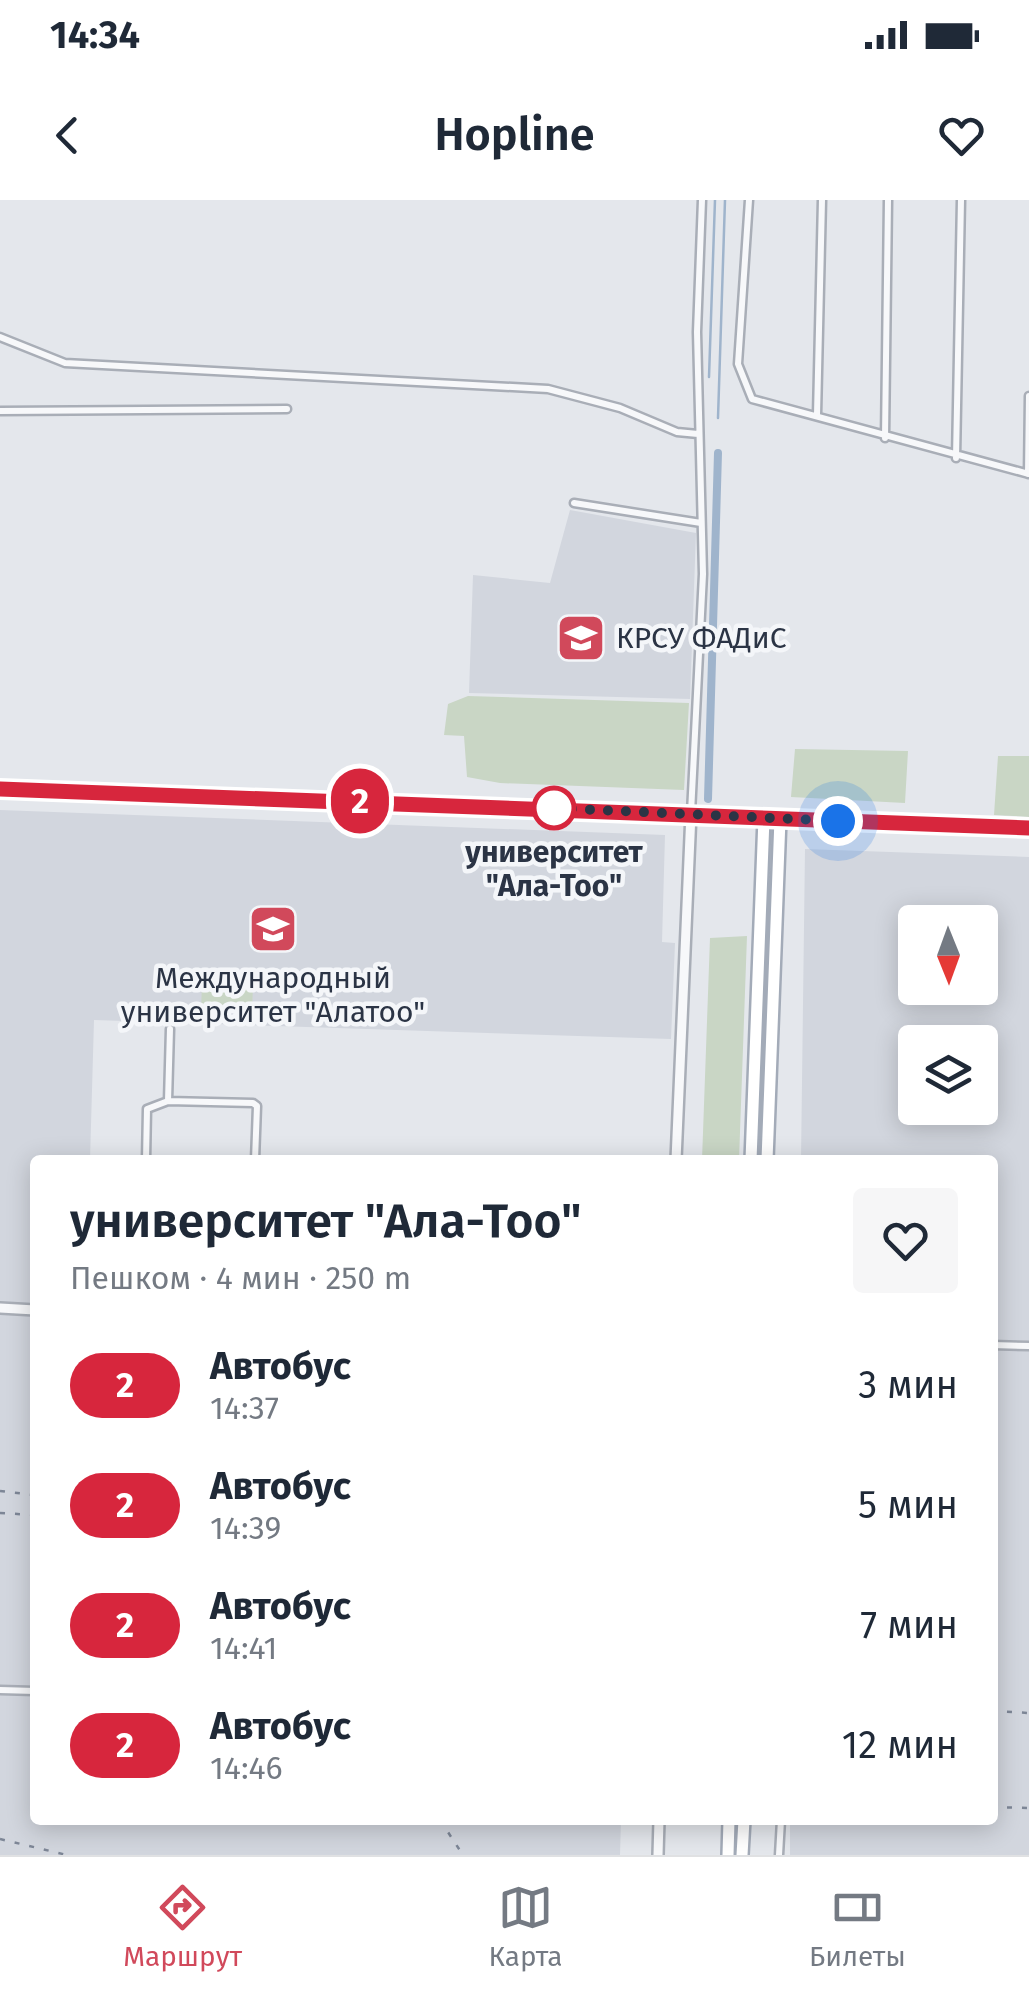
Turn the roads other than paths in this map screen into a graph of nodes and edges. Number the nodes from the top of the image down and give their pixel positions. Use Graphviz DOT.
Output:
graph roads {
  1 [pos="702,200"];
  2 [pos="750,200"];
  3 [pos="822,200"];
  4 [pos="888,200"];
  5 [pos="961,200"];
  6 [pos="0,336"];
  7 [pos="1029,396"];
  8 [pos="287,409"];
  9 [pos="0,410"];
  10 [pos="817,415"];
  11 [pos="698,430"];
  12 [pos="885,438"];
  13 [pos="956,458"];
  14 [pos="1028,474"];
  15 [pos="574,502"];
  16 [pos="701,524"];
  17 [pos="0,789"];
  18 [pos="691,813"];
  19 [pos="764,818"];
  20 [pos="780,819"];
  21 [pos="1029,828"];
  22 [pos="170,1030"];
  23 [pos="168,1101"];
  24 [pos="754,1103"];
  25 [pos="768,1104"];
  26 [pos="146,1155"];
  27 [pos="256,1155"];
  28 [pos="676,1155"];
  29 [pos="752,1155"];
  30 [pos="767,1155"];
  31 [pos="0,1308"];
  32 [pos="30,1310"];
  33 [pos="998,1345"];
  34 [pos="1029,1346"];
  35 [pos="0,1690"];
  36 [pos="30,1691"];
  37 [pos="659,1825"];
  38 [pos="729,1825"];
  39 [pos="744,1825"];
  40 [pos="781,1825"];
  41 [pos="658,1855"];
  42 [pos="728,1855"];
  43 [pos="742,1855"];
  44 [pos="779,1855"];
  1 -- 11 [label="street"];
  2 -- 10 [label="street"];
  3 -- 10 [label="street"];
  4 -- 12 [label="street"];
  5 -- 13 [label="street"];
  6 -- 11 [label="street"];
  7 -- 14 [label="street"];
  8 -- 9 [label="street"];
  10 -- 12 [label="street"];
  11 -- 16 [label="street"];
  12 -- 13 [label="street"];
  13 -- 14 [label="street"];
  15 -- 16 [label="street"];
  16 -- 18 [label="street"];
  17 -- 18 [label="main road"];
  18 -- 19 [label="main road"];
  18 -- 28 [label="street"];
  19 -- 20 [label="main road"];
  19 -- 24 [label="main road"];
  20 -- 21 [label="main road"];
  20 -- 25 [label="main road"];
  22 -- 23 [label="street"];
  23 -- 26 [label="street"];
  23 -- 27 [label="street"];
  24 -- 25 [label="main road"];
  24 -- 29 [label="main road"];
  25 -- 30 [label="main road"];
  31 -- 32 [label="street"];
  33 -- 34 [label="street"];
  35 -- 36 [label="street"];
  37 -- 41 [label="street"];
  38 -- 42 [label="main road"];
  39 -- 43 [label="main road"];
  40 -- 44 [label="street"];
}
